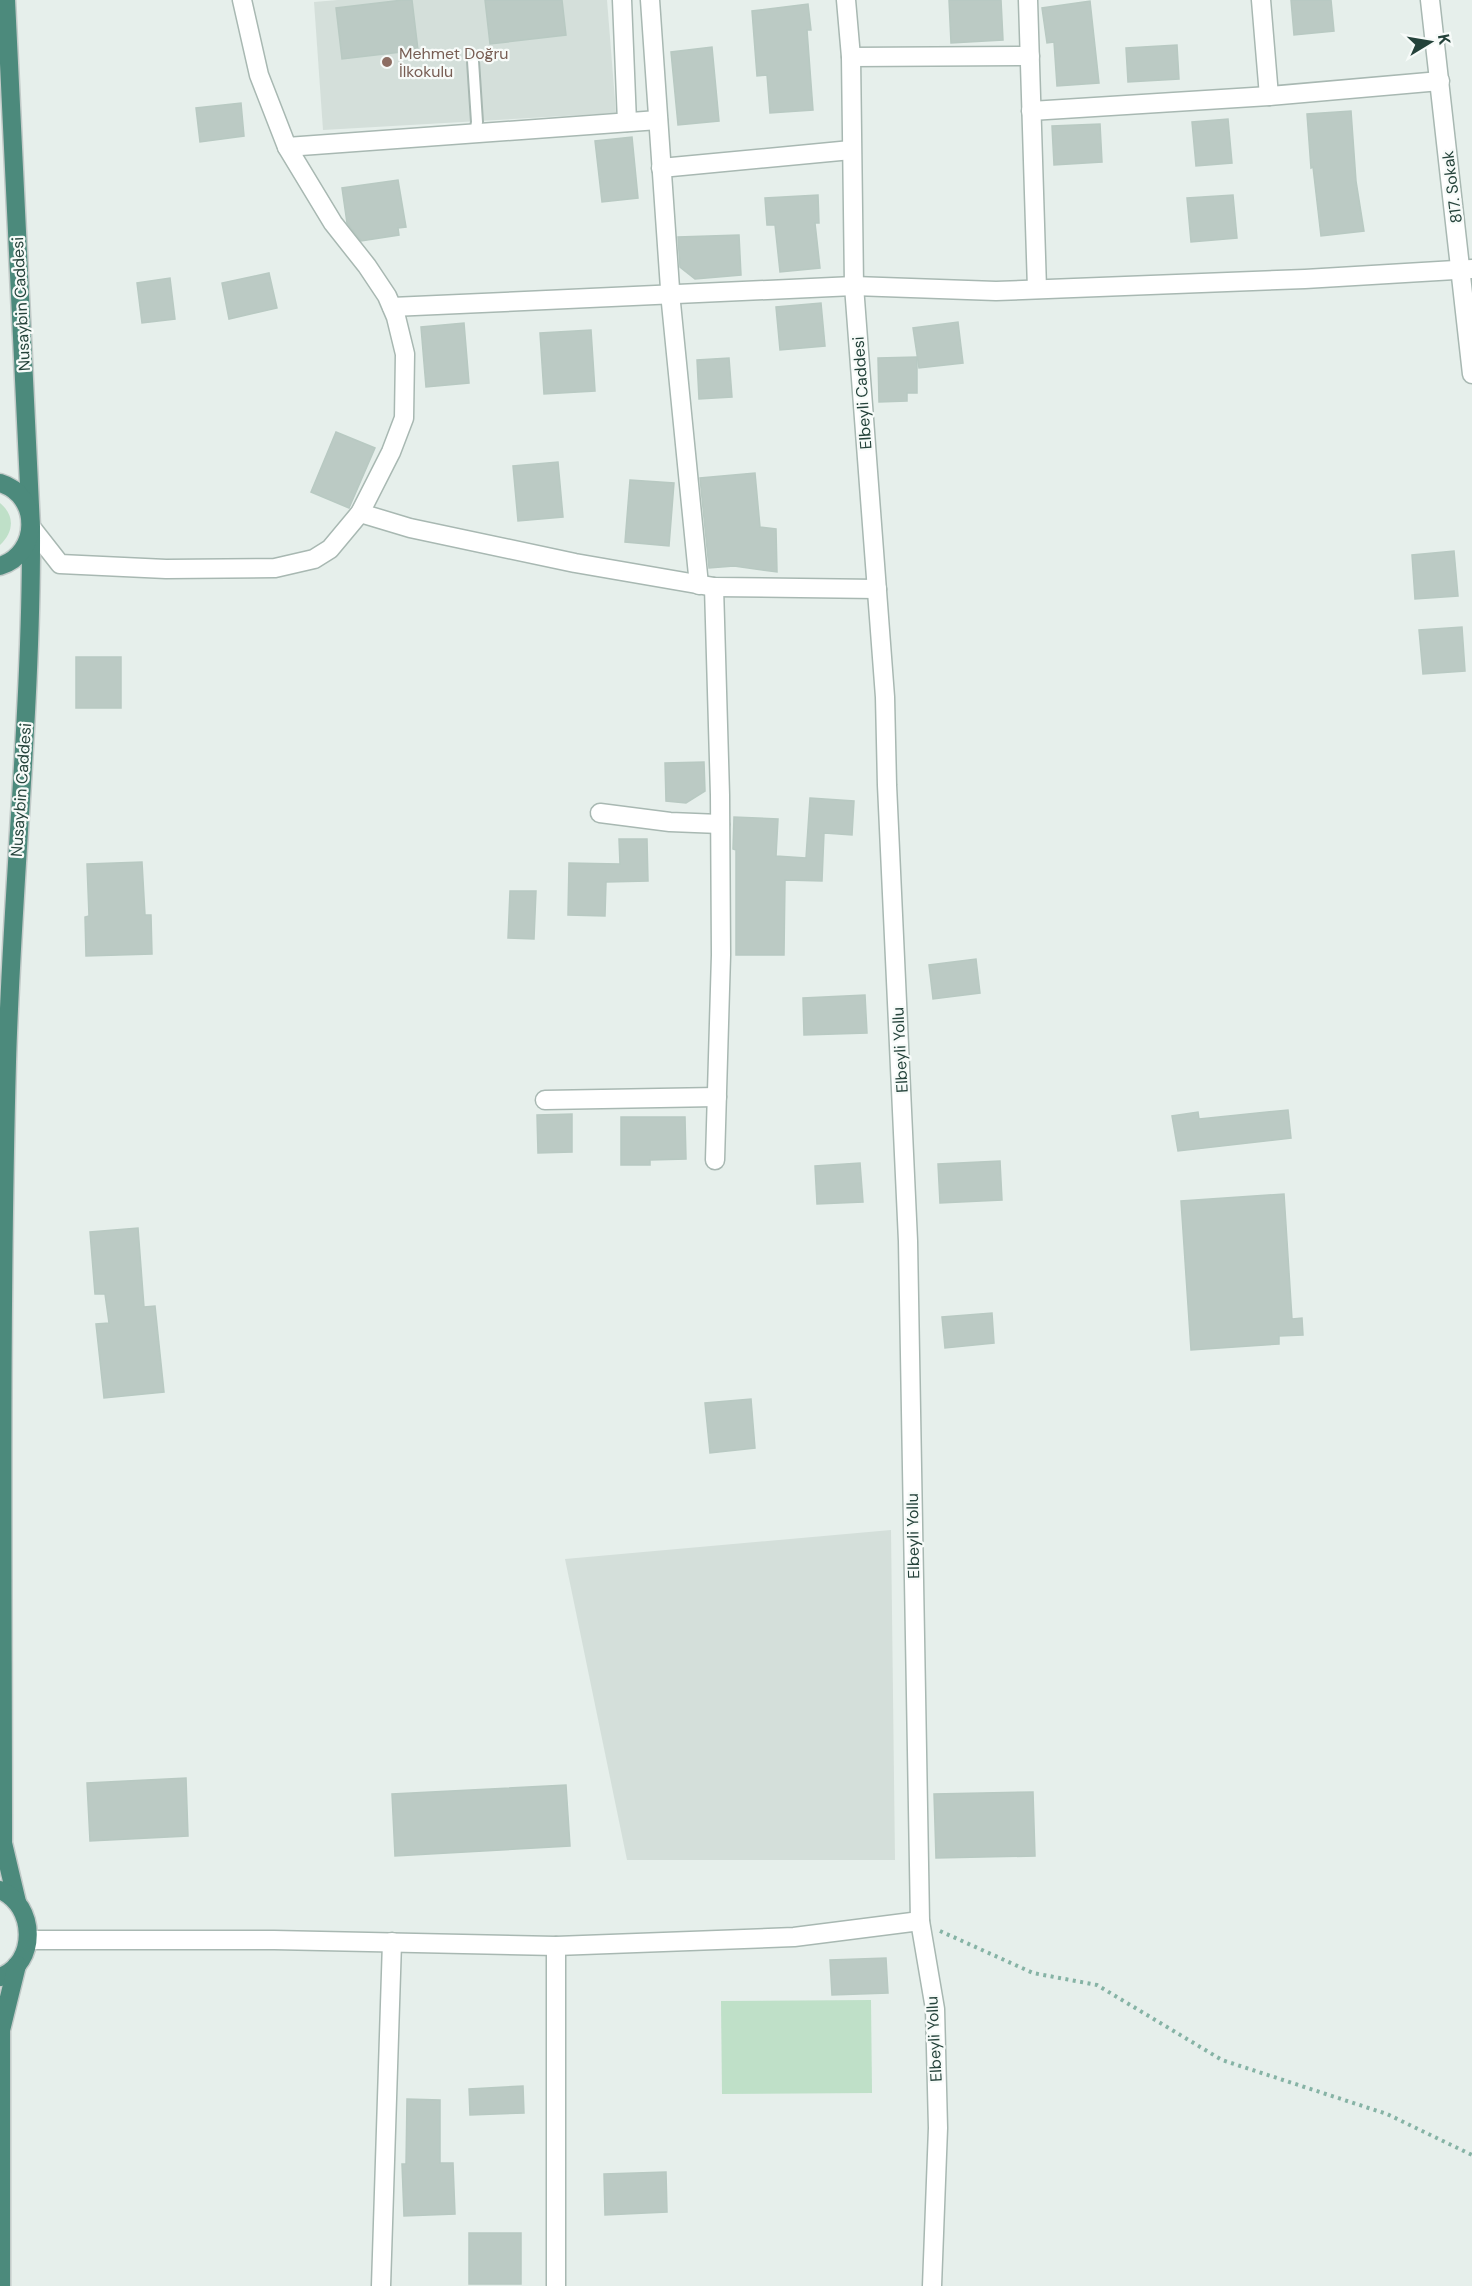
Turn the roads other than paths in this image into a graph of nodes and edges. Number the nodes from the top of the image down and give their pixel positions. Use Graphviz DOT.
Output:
graph roads {
  1 [pos="6,0"];
  2 [pos="242,0"];
  3 [pos="622,0"];
  4 [pos="650,0"];
  5 [pos="846,0"];
  6 [pos="1028,0"];
  7 [pos="1262,0"];
  8 [pos="1430,0"];
  9 [pos="1030,56"];
  10 [pos="851,57"];
  11 [pos="473,61"];
  12 [pos="1440,81"];
  13 [pos="1269,96"];
  14 [pos="1031,111"];
  15 [pos="658,120"];
  16 [pos="627,122"];
  17 [pos="476,134"];
  18 [pos="287,147"];
  19 [pos="851,150"];
  20 [pos="661,168"];
  21 [pos="1467,270"];
  22 [pos="854,286"];
  23 [pos="1037,289"];
  24 [pos="671,295"];
  25 [pos="392,307"];
  26 [pos="1472,374"];
  27 [pos="0,483"];
  28 [pos="360,513"];
  29 [pos="31,527"];
  30 [pos="0,566"];
  31 [pos="707,586"];
  32 [pos="877,589"];
  33 [pos="887,785"];
  34 [pos="600,813"];
  35 [pos="720,824"];
  36 [pos="717,1096"];
  37 [pos="545,1100"];
  38 [pos="715,1160"];
  39 [pos="0,1890"];
  40 [pos="17,1902"];
  41 [pos="920,1922"];
  42 [pos="28,1940"];
  43 [pos="392,1942"];
  44 [pos="556,1946"];
  45 [pos="17,1965"];
  46 [pos="0,1977"];
  47 [pos="1,2286"];
  48 [pos="381,2286"];
  49 [pos="556,2286"];
  50 [pos="932,2286"];
  1 -- 29 [label="highway, Nusaybin Caddesi"];
  2 -- 18 [label="street"];
  3 -- 16 [label="street"];
  4 -- 15 [label="street"];
  5 -- 10 [label="street, Elbeyli Caddesi"];
  6 -- 9 [label="street"];
  7 -- 13 [label="street"];
  8 -- 12 [label="street, 817. Sokak"];
  9 -- 10 [label="street"];
  9 -- 14 [label="street"];
  10 -- 19 [label="street, Elbeyli Caddesi"];
  11 -- 17 [label="lane"];
  12 -- 13 [label="street"];
  12 -- 21 [label="street, 817. Sokak"];
  13 -- 14 [label="street"];
  14 -- 23 [label="street"];
  15 -- 16 [label="street"];
  15 -- 20 [label="street"];
  16 -- 17 [label="street"];
  17 -- 18 [label="street"];
  18 -- 25 [label="street"];
  19 -- 20 [label="street"];
  19 -- 22 [label="street, Elbeyli Caddesi"];
  20 -- 24 [label="street"];
  21 -- 23 [label="street"];
  21 -- 26 [label="street, 817. Sokak"];
  22 -- 23 [label="street"];
  22 -- 24 [label="street"];
  22 -- 32 [label="street, Elbeyli Caddesi"];
  24 -- 25 [label="street"];
  24 -- 31 [label="street"];
  25 -- 28 [label="street"];
  27 -- 29 [label="highway"];
  28 -- 29 [label="street"];
  28 -- 31 [label="street"];
  29 -- 30 [label="highway"];
  29 -- 40 [label="highway, Nusaybin Caddesi"];
  31 -- 32 [label="street"];
  31 -- 35 [label="street"];
  32 -- 33 [label="street, Elbeyli Caddesi"];
  33 -- 41 [label="street, Elbeyli Yollu"];
  34 -- 35 [label="street"];
  35 -- 36 [label="street"];
  36 -- 37 [label="street"];
  36 -- 38 [label="street"];
  39 -- 40 [label="highway"];
  40 -- 42 [label="highway, Nusaybin Caddesi"];
  41 -- 44 [label="street"];
  41 -- 50 [label="street, Elbeyli Yollu"];
  42 -- 43 [label="street"];
  42 -- 45 [label="highway"];
  43 -- 44 [label="street"];
  43 -- 48 [label="street"];
  44 -- 49 [label="street"];
  45 -- 46 [label="highway"];
  45 -- 47 [label="highway"];
}
